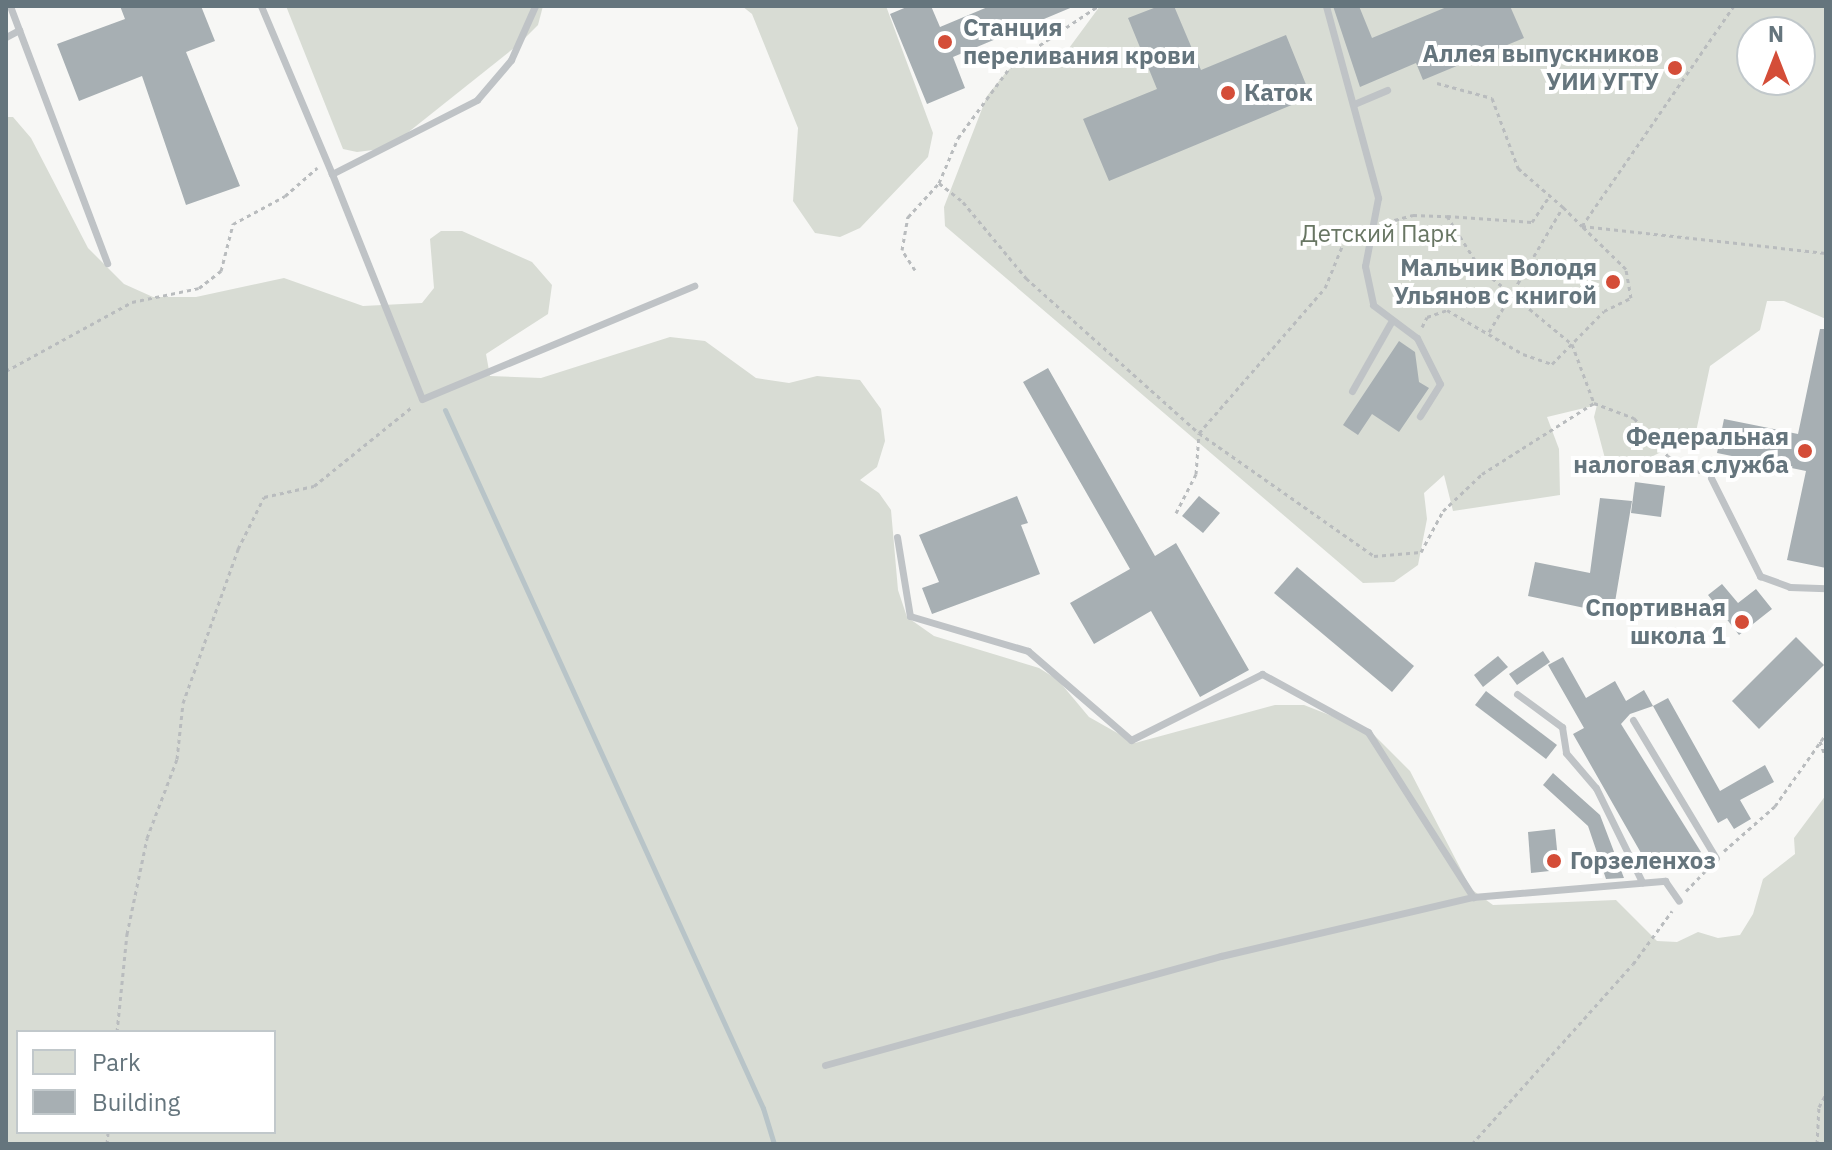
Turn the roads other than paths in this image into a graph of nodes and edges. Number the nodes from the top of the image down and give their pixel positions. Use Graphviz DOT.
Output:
graph roads {
  1 [pos="10,6"];
  2 [pos="261,6"];
  3 [pos="535,6"];
  4 [pos="1326,6"];
  5 [pos="19,30"];
  6 [pos="6,37"];
  7 [pos="1387,90"];
  8 [pos="1354,104"];
  9 [pos="332,174"];
  10 [pos="107,263"];
  11 [pos="694,286"];
  12 [pos="1391,322"];
  13 [pos="1352,391"];
  14 [pos="1420,416"];
  15 [pos="1711,478"];
  16 [pos="897,537"];
  17 [pos="1826,588"];
  18 [pos="1517,694"];
  19 [pos="1633,720"];
  20 [pos="1716,858"];
  21 [pos="1642,882"];
  22 [pos="1473,897"];
  23 [pos="1679,901"];
  24 [pos="825,1065"];
  1 -- 5 [label="lane"];
  2 -- 9 [label="lane"];
  3 -- 9 [label="lane"];
  4 -- 8 [label="lane"];
  5 -- 6 [label="lane"];
  5 -- 10 [label="lane"];
  7 -- 8 [label="lane"];
  8 -- 12 [label="lane"];
  9 -- 11 [label="lane"];
  12 -- 13 [label="lane"];
  12 -- 14 [label="lane"];
  15 -- 17 [label="lane"];
  16 -- 22 [label="lane"];
  18 -- 21 [label="lane"];
  19 -- 20 [label="lane"];
  21 -- 22 [label="lane"];
  21 -- 23 [label="lane"];
  22 -- 24 [label="lane"];
}
